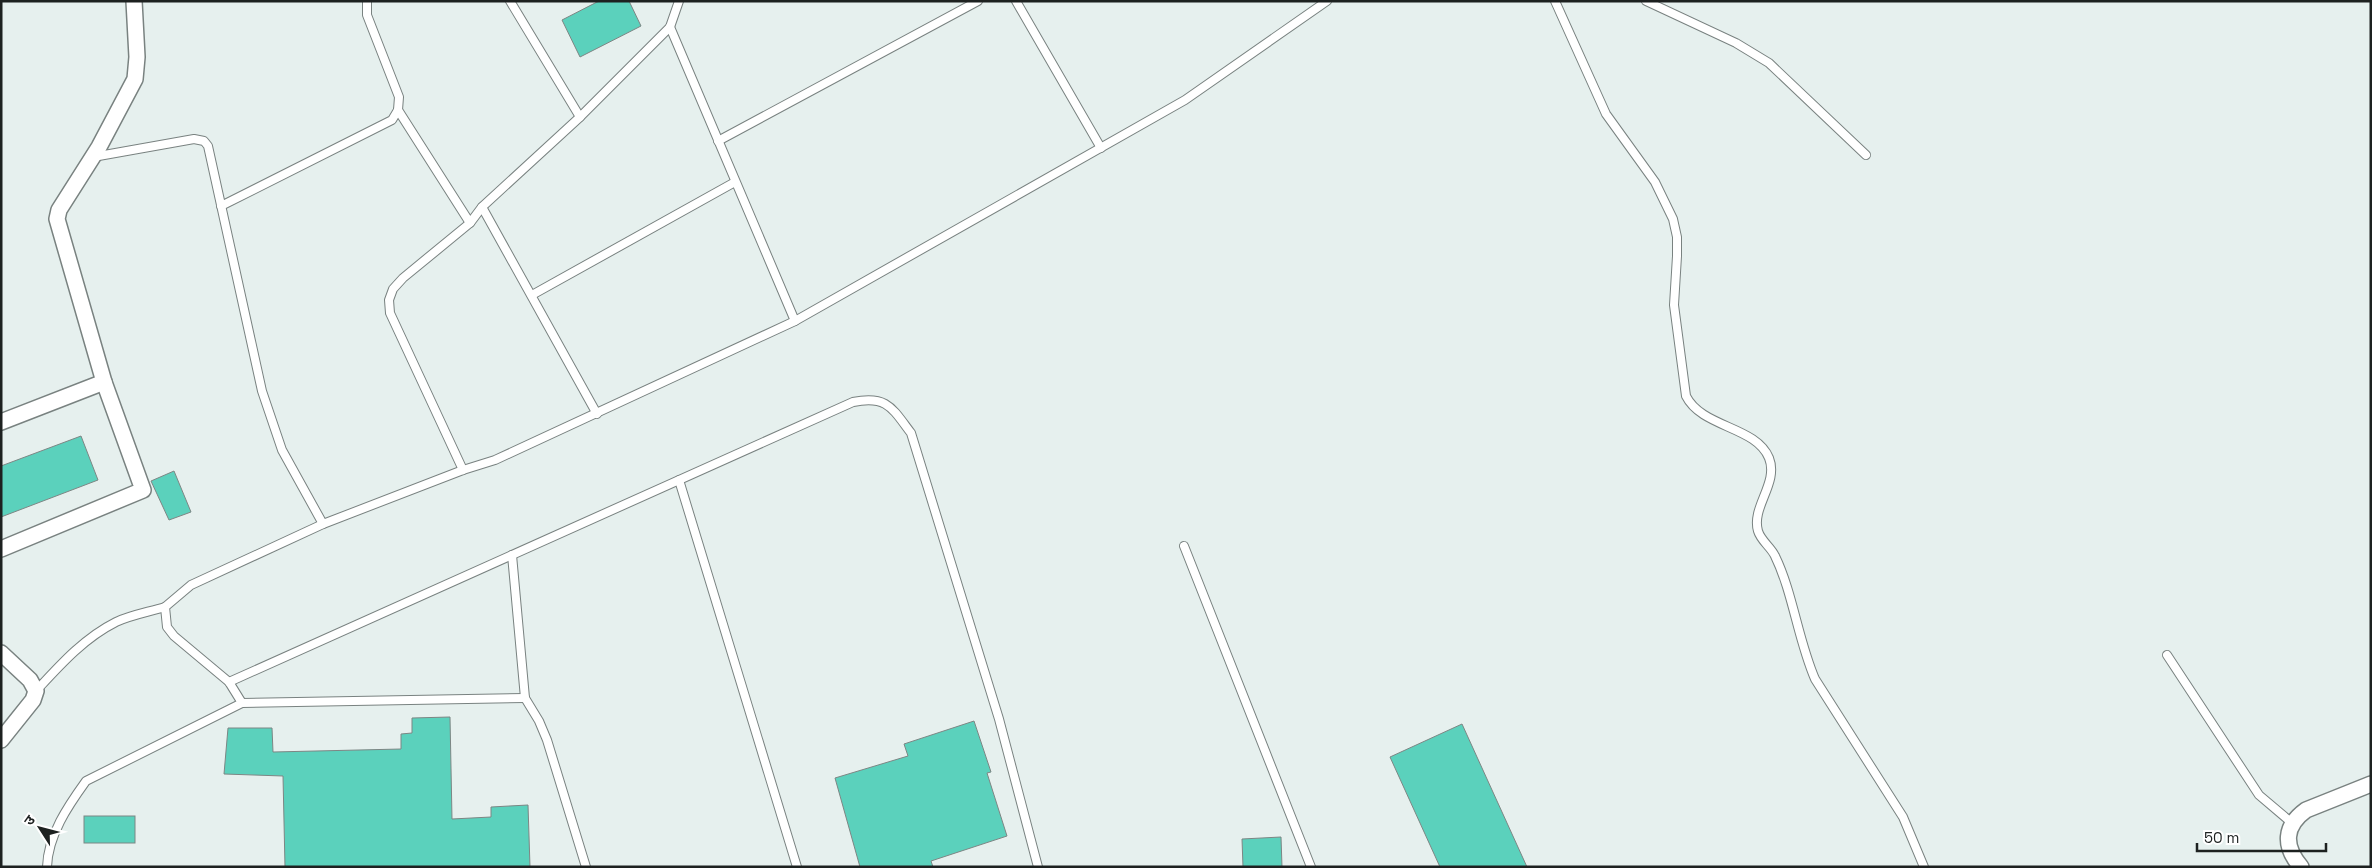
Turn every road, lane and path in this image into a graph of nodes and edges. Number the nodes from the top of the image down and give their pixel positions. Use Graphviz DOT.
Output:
graph roads {
  1 [pos="134,1"];
  2 [pos="367,1"];
  3 [pos="510,1"];
  4 [pos="679,1"];
  5 [pos="978,1"];
  6 [pos="1016,1"];
  7 [pos="1327,1"];
  8 [pos="1554,1"];
  9 [pos="1646,1"];
  10 [pos="670,27"];
  11 [pos="398,110"];
  12 [pos="580,117"];
  13 [pos="718,141"];
  14 [pos="1101,148"];
  15 [pos="1866,155"];
  16 [pos="93,157"];
  17 [pos="735,182"];
  18 [pos="221,206"];
  19 [pos="482,207"];
  20 [pos="470,223"];
  21 [pos="532,294"];
  22 [pos="795,321"];
  23 [pos="104,382"];
  24 [pos="597,414"];
  25 [pos="1,422"];
  26 [pos="463,470"];
  27 [pos="680,480"];
  28 [pos="323,524"];
  29 [pos="1184,546"];
  30 [pos="1,548"];
  31 [pos="512,555"];
  32 [pos="165,607"];
  33 [pos="1,653"];
  34 [pos="2167,655"];
  35 [pos="229,682"];
  36 [pos="36,691"];
  37 [pos="525,698"];
  38 [pos="242,702"];
  39 [pos="1,740"];
  40 [pos="2371,784"];
  41 [pos="2292,824"];
  42 [pos="47,867"];
  43 [pos="586,867"];
  44 [pos="798,867"];
  45 [pos="1038,867"];
  46 [pos="1310,867"];
  47 [pos="1924,867"];
  48 [pos="2301,867"];
  1 -- 16 [label="street"];
  2 -- 11 [label="lane"];
  3 -- 12 [label="lane"];
  4 -- 10 [label="lane"];
  5 -- 13 [label="lane"];
  6 -- 14 [label="lane"];
  7 -- 14 [label="lane"];
  8 -- 47 [label="lane"];
  9 -- 15 [label="lane"];
  10 -- 12 [label="lane"];
  10 -- 13 [label="lane"];
  11 -- 18 [label="lane"];
  11 -- 20 [label="lane"];
  12 -- 19 [label="lane"];
  13 -- 17 [label="lane"];
  14 -- 22 [label="lane"];
  16 -- 18 [label="lane"];
  16 -- 23 [label="street"];
  17 -- 21 [label="lane"];
  17 -- 22 [label="lane"];
  18 -- 28 [label="lane"];
  19 -- 20 [label="lane"];
  19 -- 21 [label="lane"];
  20 -- 26 [label="lane"];
  21 -- 24 [label="lane"];
  22 -- 24 [label="lane"];
  23 -- 25 [label="street"];
  23 -- 30 [label="street"];
  24 -- 26 [label="lane"];
  26 -- 28 [label="lane"];
  27 -- 31 [label="lane"];
  27 -- 44 [label="lane"];
  27 -- 45 [label="lane"];
  28 -- 32 [label="lane"];
  29 -- 46 [label="lane"];
  31 -- 35 [label="lane"];
  31 -- 37 [label="lane"];
  32 -- 35 [label="lane"];
  32 -- 36 [label="lane"];
  33 -- 36 [label="street"];
  34 -- 41 [label="lane"];
  35 -- 38 [label="lane"];
  36 -- 39 [label="street"];
  37 -- 38 [label="lane"];
  37 -- 43 [label="lane"];
  38 -- 42 [label="lane"];
  40 -- 41 [label="street"];
  41 -- 48 [label="street"];
}
